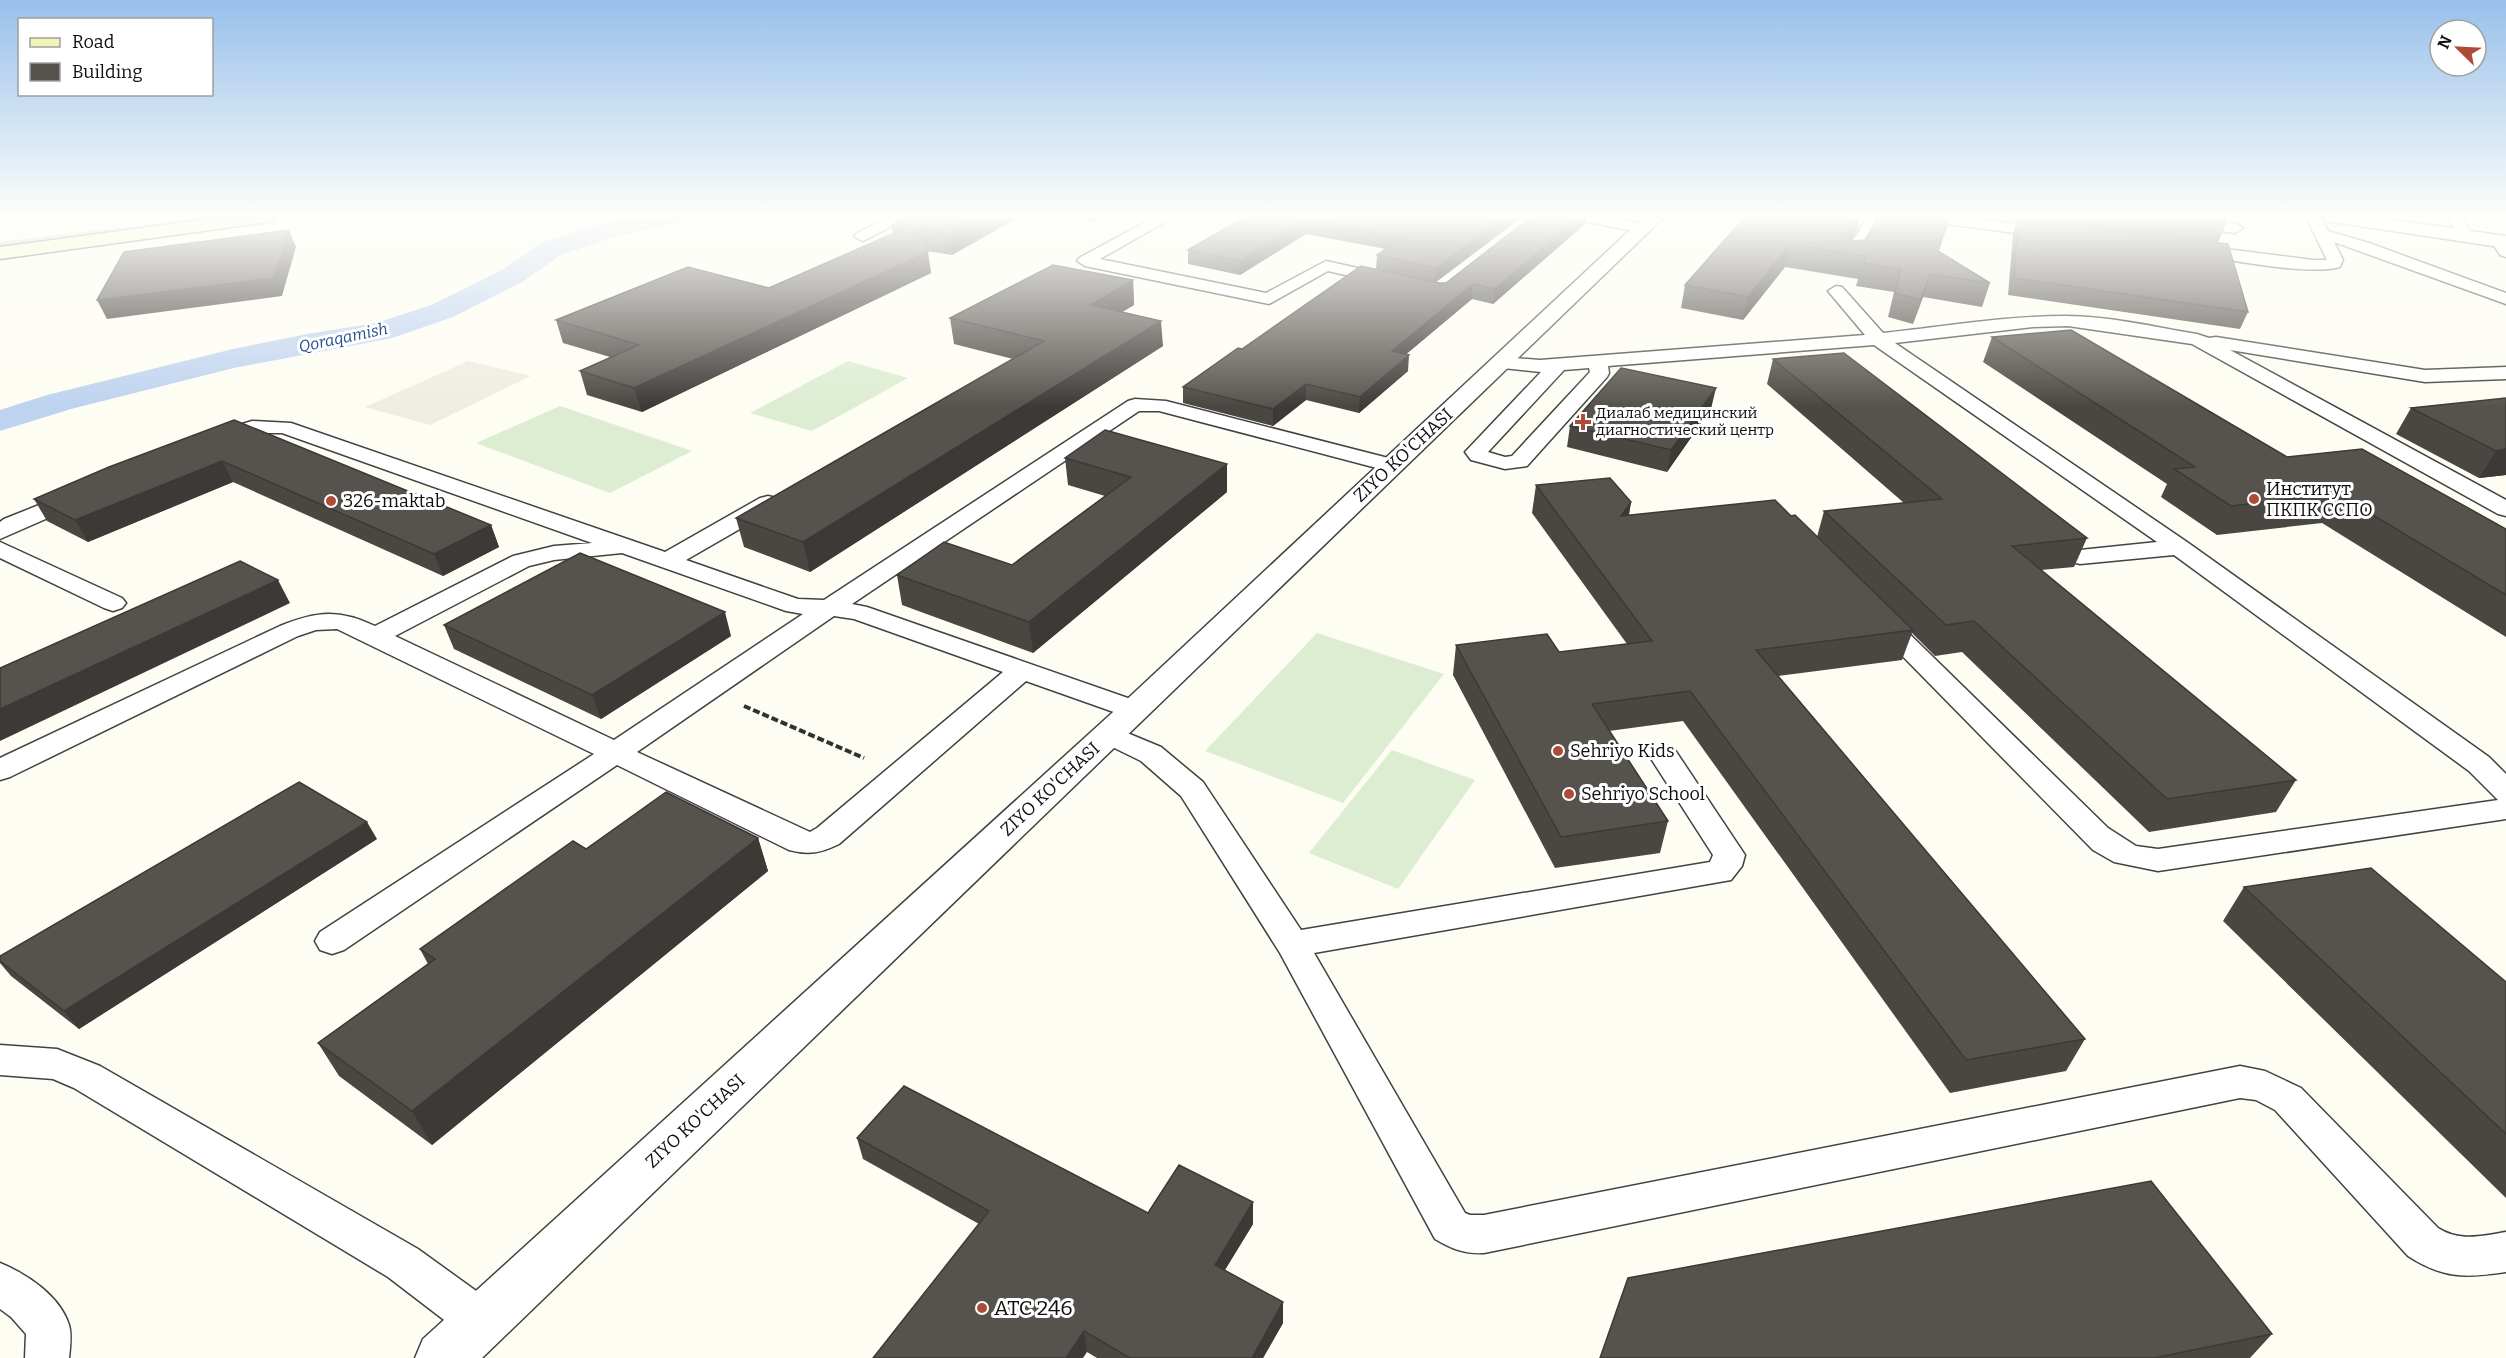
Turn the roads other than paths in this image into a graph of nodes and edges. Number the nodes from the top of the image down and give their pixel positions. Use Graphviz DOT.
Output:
graph roads {
  1 [pos="1179,280"];
  2 [pos="1301,280"];
  3 [pos="1393,280"];
  4 [pos="1588,280"];
  5 [pos="2454,280"];
  6 [pos="1405,283"];
  7 [pos="1836,291"];
  8 [pos="2506,300"];
  9 [pos="1878,339"];
  10 [pos="2198,339"];
  11 [pos="1501,363"];
  12 [pos="1558,365"];
  13 [pos="1599,367"];
  14 [pos="2506,373"];
  15 [pos="1623,378"];
  16 [pos="197,446"];
  17 [pos="1392,466"];
  18 [pos="88,491"];
  19 [pos="788,492"];
  20 [pos="2506,509"];
  21 [pos="0,532"];
  22 [pos="621,547"];
  23 [pos="2180,547"];
  24 [pos="0,549"];
  25 [pos="2080,557"];
  26 [pos="665,562"];
  27 [pos="1860,600"];
  28 [pos="113,603"];
  29 [pos="829,608"];
  30 [pos="374,637"];
  31 [pos="1022,670"];
  32 [pos="1135,710"];
  33 [pos="1108,735"];
  34 [pos="614,754"];
  35 [pos="1665,757"];
  36 [pos="0,770"];
  37 [pos="2506,792"];
  38 [pos="2506,809"];
  39 [pos="332,941"];
  40 [pos="1292,944"];
  41 [pos="0,1060"];
  42 [pos="2506,1252"];
  43 [pos="0,1284"];
  44 [pos="481,1321"];
  45 [pos="47,1358"];
  46 [pos="442,1358"];
  1 -- 2 [label="lane"];
  3 -- 6 [label="lane"];
  4 -- 11 [label="street, ZIYO KO'CHASI"];
  5 -- 8 [label="lane"];
  7 -- 9 [label="lane"];
  9 -- 10 [label="lane"];
  9 -- 13 [label="lane"];
  9 -- 23 [label="lane"];
  10 -- 14 [label="lane"];
  10 -- 20 [label="lane"];
  11 -- 12 [label="lane"];
  11 -- 17 [label="street, ZIYO KO'CHASI"];
  12 -- 13 [label="lane"];
  12 -- 13 [label="lane"];
  13 -- 15 [label="lane"];
  16 -- 22 [label="lane"];
  17 -- 29 [label="lane"];
  17 -- 32 [label="street, ZIYO KO'CHASI"];
  18 -- 21 [label="lane"];
  19 -- 26 [label="lane"];
  22 -- 26 [label="lane"];
  22 -- 30 [label="lane"];
  23 -- 25 [label="lane"];
  23 -- 37 [label="lane"];
  24 -- 28 [label="lane"];
  26 -- 29 [label="lane"];
  27 -- 38 [label="lane"];
  29 -- 31 [label="lane"];
  29 -- 34 [label="lane"];
  30 -- 34 [label="lane"];
  30 -- 36 [label="lane"];
  31 -- 32 [label="lane"];
  31 -- 34 [label="lane"];
  32 -- 33 [label="street, ZIYO KO'CHASI"];
  33 -- 40 [label="lane"];
  33 -- 44 [label="street, ZIYO KO'CHASI"];
  34 -- 39 [label="lane"];
  35 -- 40 [label="lane"];
  40 -- 42 [label="lane"];
  41 -- 44 [label="lane"];
  43 -- 45 [label="lane"];
  44 -- 46 [label="street, ZIYO KO'CHASI"];
}
